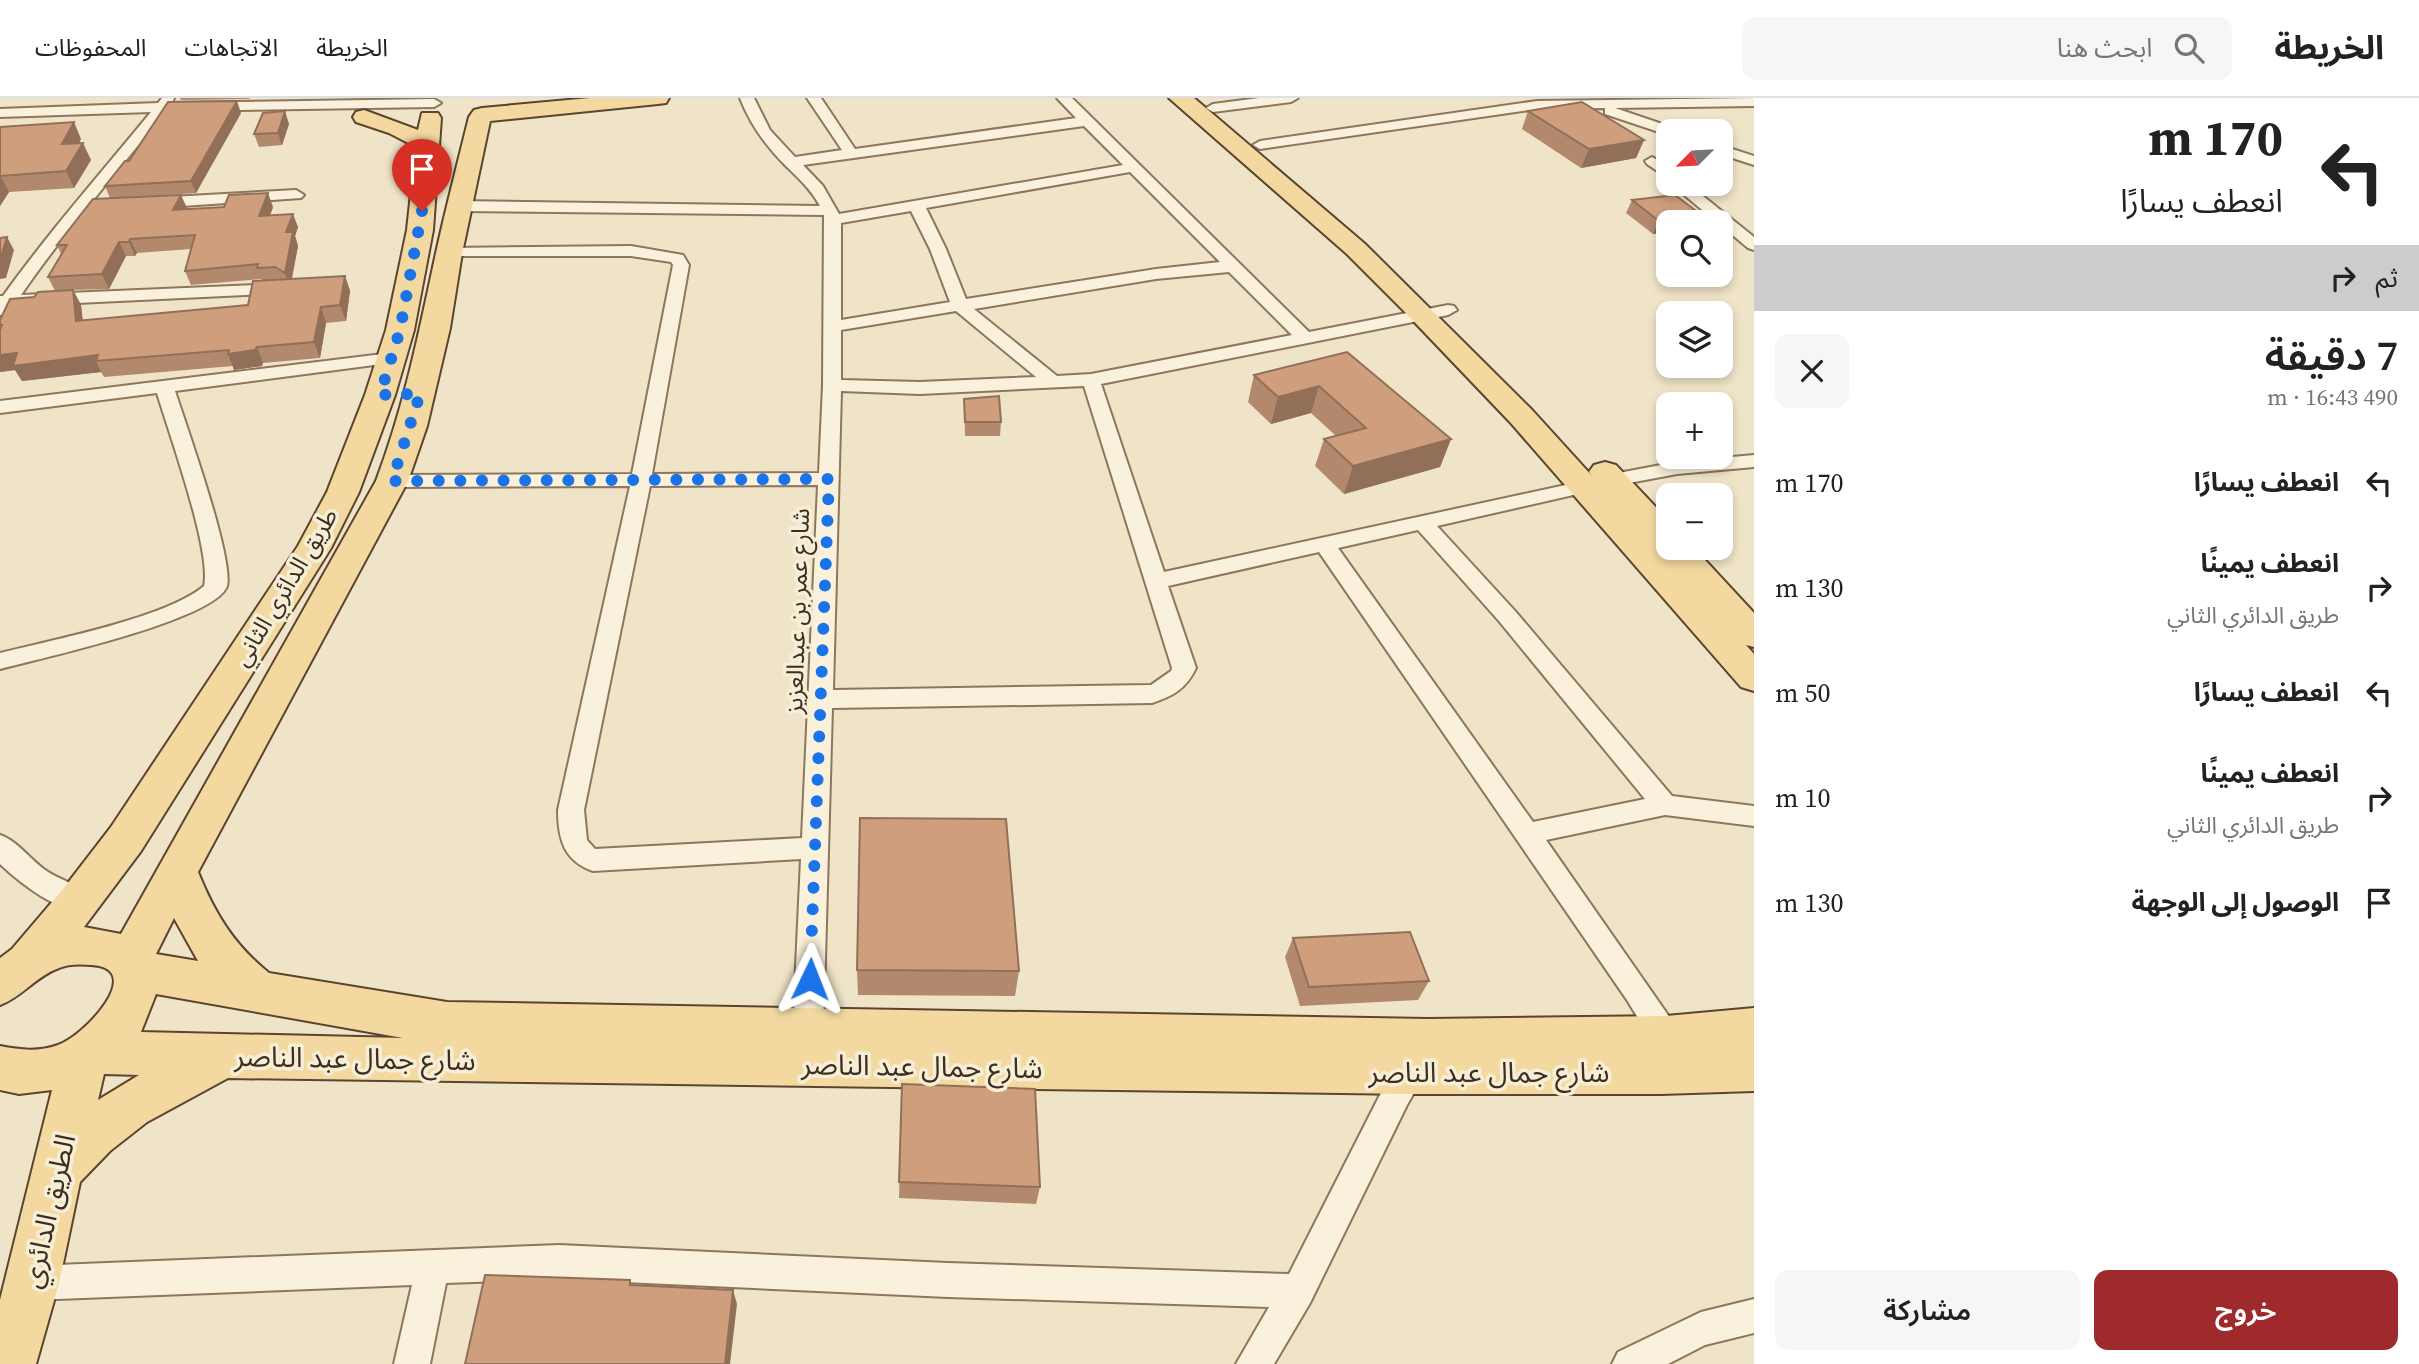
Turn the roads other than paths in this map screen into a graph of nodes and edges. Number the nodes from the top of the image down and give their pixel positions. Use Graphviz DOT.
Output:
graph roads {
  1 [pos="517,98"];
  2 [pos="658,98"];
  3 [pos="747,98"];
  4 [pos="814,98"];
  5 [pos="1064,98"];
  6 [pos="1180,98"];
  7 [pos="1291,98"];
  8 [pos="1577,98"];
  9 [pos="1716,100"];
  10 [pos="1754,102"];
  11 [pos="1207,103"];
  12 [pos="1592,105"];
  13 [pos="340,106"];
  14 [pos="572,106"];
  15 [pos="162,107"];
  16 [pos="369,107"];
  17 [pos="456,110"];
  18 [pos="0,113"];
  19 [pos="1086,121"];
  20 [pos="0,122"];
  21 [pos="1656,127"];
  22 [pos="1260,145"];
  23 [pos="850,152"];
  24 [pos="1733,154"];
  25 [pos="470,158"];
  26 [pos="1651,161"];
  27 [pos="1754,161"];
  28 [pos="790,162"];
  29 [pos="1656,165"];
  30 [pos="1136,167"];
  31 [pos="296,195"];
  32 [pos="1694,196"];
  33 [pos="135,204"];
  34 [pos="916,205"];
  35 [pos="108,206"];
  36 [pos="459,206"];
  37 [pos="82,207"];
  38 [pos="832,215"];
  39 [pos="1754,245"];
  40 [pos="449,253"];
  41 [pos="1234,266"];
  42 [pos="281,289"];
  43 [pos="2,305"];
  44 [pos="960,306"];
  45 [pos="1435,312"];
  46 [pos="834,326"];
  47 [pos="1305,338"];
  48 [pos="391,358"];
  49 [pos="1091,380"];
  50 [pos="1053,382"];
  51 [pos="832,385"];
  52 [pos="165,388"];
  53 [pos="420,394"];
  54 [pos="380,395"];
  55 [pos="0,407"];
  56 [pos="1754,461"];
  57 [pos="829,479"];
  58 [pos="1613,480"];
  59 [pos="392,481"];
  60 [pos="641,482"];
  61 [pos="1584,487"];
  62 [pos="1423,523"];
  63 [pos="1656,527"];
  64 [pos="1324,544"];
  65 [pos="1686,560"];
  66 [pos="1156,582"];
  67 [pos="1754,635"];
  68 [pos="0,661"];
  69 [pos="1754,678"];
  70 [pos="820,699"];
  71 [pos="1665,805"];
  72 [pos="1754,816"];
  73 [pos="1526,834"];
  74 [pos="0,846"];
  75 [pos="814,849"];
  76 [pos="177,872"];
  77 [pos="79,901"];
  78 [pos="131,966"];
  79 [pos="14,974"];
  80 [pos="257,990"];
  81 [pos="1754,1029"];
  82 [pos="807,1031"];
  83 [pos="1666,1037"];
  84 [pos="87,1054"];
  85 [pos="1419,1056"];
  86 [pos="231,1057"];
  87 [pos="0,1068"];
  88 [pos="1754,1069"];
  89 [pos="57,1172"];
  90 [pos="433,1267"];
  91 [pos="32,1283"];
  92 [pos="1298,1291"];
  93 [pos="1754,1316"];
  94 [pos="8,1364"];
  95 [pos="412,1364"];
  96 [pos="1254,1364"];
  97 [pos="1630,1364"];
  1 -- 17 [label="main road"];
  2 -- 14 [label="main road"];
  3 -- 28 [label="street"];
  4 -- 23 [label="street"];
  5 -- 19 [label="street"];
  6 -- 45 [label="main road"];
  7 -- 11 [label="street"];
  8 -- 12 [label="street"];
  9 -- 10 [label="street"];
  9 -- 12 [label="street"];
  11 -- 22 [label="main road"];
  12 -- 21 [label="street"];
  12 -- 22 [label="street"];
  13 -- 15 [label="street"];
  13 -- 16 [label="main road"];
  13 -- 17 [label="street"];
  14 -- 17 [label="main road"];
  14 -- 25 [label="main road"];
  15 -- 16 [label="street"];
  15 -- 18 [label="street"];
  15 -- 20 [label="street"];
  15 -- 37 [label="street"];
  16 -- 17 [label="main road"];
  17 -- 25 [label="main road, طريق الدائري الثاني"];
  17 -- 48 [label="main road, طريق الدائري الثاني"];
  19 -- 23 [label="street"];
  19 -- 30 [label="street"];
  22 -- 45 [label="main road"];
  23 -- 28 [label="street"];
  24 -- 27 [label="street"];
  25 -- 36 [label="main road, طريق الدائري الثاني"];
  26 -- 29 [label="street"];
  28 -- 38 [label="street"];
  30 -- 34 [label="street"];
  30 -- 41 [label="street"];
  31 -- 33 [label="street"];
  32 -- 39 [label="street"];
  34 -- 38 [label="street"];
  34 -- 44 [label="street"];
  35 -- 37 [label="street"];
  36 -- 38 [label="street"];
  36 -- 40 [label="main road, طريق الدائري الثاني"];
  37 -- 43 [label="street"];
  38 -- 46 [label="street, شارع عمر بن عبدالعزيز"];
  40 -- 53 [label="main road, طريق الدائري الثاني"];
  40 -- 60 [label="street"];
  41 -- 44 [label="street"];
  41 -- 47 [label="street"];
  42 -- 43 [label="street"];
  44 -- 46 [label="street"];
  44 -- 50 [label="street"];
  45 -- 47 [label="street"];
  45 -- 58 [label="main road"];
  45 -- 61 [label="main road"];
  46 -- 51 [label="street, شارع عمر بن عبدالعزيز"];
  47 -- 49 [label="street"];
  48 -- 52 [label="street"];
  48 -- 54 [label="main road, طريق الدائري الثاني"];
  49 -- 50 [label="street"];
  49 -- 66 [label="street"];
  50 -- 51 [label="street"];
  51 -- 57 [label="street, شارع عمر بن عبدالعزيز"];
  52 -- 55 [label="street"];
  52 -- 68 [label="street"];
  53 -- 54 [label="main road"];
  53 -- 59 [label="main road, طريق الدائري الثاني"];
  54 -- 77 [label="main road, طريق الدائري الثاني"];
  56 -- 58 [label="street"];
  57 -- 60 [label="street"];
  57 -- 70 [label="street, شارع عمر بن عبدالعزيز"];
  58 -- 63 [label="main road"];
  59 -- 60 [label="street"];
  59 -- 76 [label="main road, طريق الدائري الثاني"];
  60 -- 75 [label="street"];
  61 -- 62 [label="street"];
  61 -- 69 [label="main road"];
  62 -- 64 [label="street"];
  62 -- 71 [label="street"];
  64 -- 66 [label="street"];
  64 -- 73 [label="street"];
  65 -- 67 [label="main road"];
  66 -- 70 [label="street"];
  70 -- 75 [label="street, شارع عمر بن عبدالعزيز"];
  71 -- 72 [label="street"];
  71 -- 73 [label="street"];
  73 -- 83 [label="street"];
  74 -- 77 [label="street"];
  75 -- 82 [label="street, شارع عمر بن عبدالعزيز"];
  76 -- 78 [label="main road, طريق الدائري الثاني"];
  76 -- 80 [label="main road"];
  77 -- 79 [label="main road, طريق الدائري الثاني"];
  78 -- 79 [label="main road"];
  78 -- 80 [label="main road, شارع جمال عبد الناصر"];
  78 -- 84 [label="main road"];
  80 -- 82 [label="main road, شارع جمال عبد الناصر"];
  81 -- 83 [label="main road, شارع جمال عبد الناصر"];
  82 -- 85 [label="main road, شارع جمال عبد الناصر"];
  83 -- 85 [label="main road, شارع جمال عبد الناصر"];
  84 -- 86 [label="main road, شارع جمال عبد الناصر"];
  84 -- 87 [label="main road"];
  84 -- 89 [label="main road, الطريق الدائري"];
  85 -- 86 [label="main road, شارع جمال عبد الناصر"];
  85 -- 88 [label="main road, شارع جمال عبد الناصر"];
  85 -- 92 [label="street"];
  86 -- 89 [label="main road"];
  89 -- 91 [label="main road, الطريق الدائري"];
  90 -- 91 [label="street"];
  90 -- 92 [label="street"];
  90 -- 95 [label="street"];
  91 -- 94 [label="main road, الطريق الدائري"];
  92 -- 96 [label="street"];
  93 -- 97 [label="street"];
}
